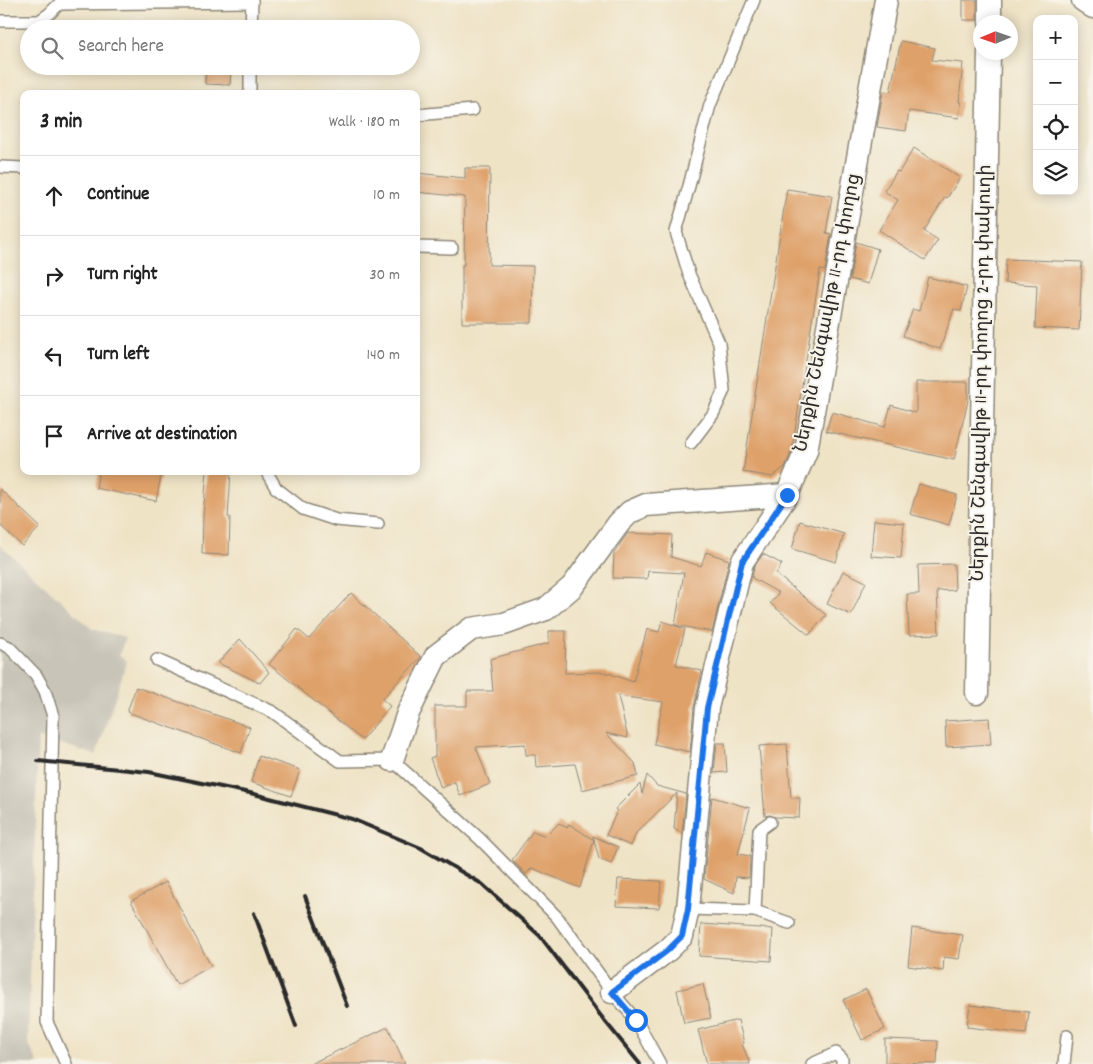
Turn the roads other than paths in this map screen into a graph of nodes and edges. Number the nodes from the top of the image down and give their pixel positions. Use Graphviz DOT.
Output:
graph roads {
  1 [pos="754,0"];
  2 [pos="886,0"];
  3 [pos="990,0"];
  4 [pos="1083,0"];
  5 [pos="252,1"];
  6 [pos="73,2"];
  7 [pos="1093,7"];
  8 [pos="990,15"];
  9 [pos="40,20"];
  10 [pos="251,20"];
  11 [pos="0,21"];
  12 [pos="20,21"];
  13 [pos="989,60"];
  14 [pos="250,75"];
  15 [pos="250,90"];
  16 [pos="473,110"];
  17 [pos="420,115"];
  18 [pos="0,167"];
  19 [pos="20,168"];
  20 [pos="420,247"];
  21 [pos="452,248"];
  22 [pos="691,442"];
  23 [pos="268,475"];
  24 [pos="787,495"];
  25 [pos="378,524"];
  26 [pos="0,643"];
  27 [pos="157,660"];
  28 [pos="976,693"];
  29 [pos="392,760"];
  30 [pos="770,822"];
  31 [pos="688,909"];
  32 [pos="755,910"];
  33 [pos="789,923"];
  34 [pos="612,992"];
  35 [pos="1067,1036"];
  36 [pos="66,1064"];
  37 [pos="660,1064"];
  38 [pos="812,1064"];
  39 [pos="842,1064"];
  40 [pos="1064,1064"];
  1 -- 22 [label="lane"];
  2 -- 24 [label="street, Ներքին Շենգավիթ 11-րդ փողոց"];
  3 -- 8 [label="street"];
  4 -- 7 [label="street"];
  5 -- 6 [label="lane"];
  5 -- 10 [label="lane"];
  6 -- 9 [label="lane"];
  11 -- 12 [label="lane"];
  13 -- 28 [label="street, Ներքին Շենգավիթ 11-րդ փողոց 2-րդ փակուղի"];
  14 -- 15 [label="lane"];
  16 -- 17 [label="lane"];
  18 -- 19 [label="lane"];
  20 -- 21 [label="lane"];
  23 -- 25 [label="lane"];
  24 -- 29 [label="street"];
  24 -- 31 [label="street, Ներքին Շենգավիթ 11-րդ փողոց"];
  26 -- 36 [label="lane"];
  27 -- 29 [label="lane"];
  29 -- 34 [label="lane"];
  30 -- 32 [label="lane"];
  31 -- 32 [label="lane"];
  31 -- 34 [label="street, Ներքին Շենգավիթ 11-րդ փողոց"];
  32 -- 33 [label="lane"];
  34 -- 37 [label="lane"];
  35 -- 40 [label="lane"];
  38 -- 39 [label="lane"];
}
